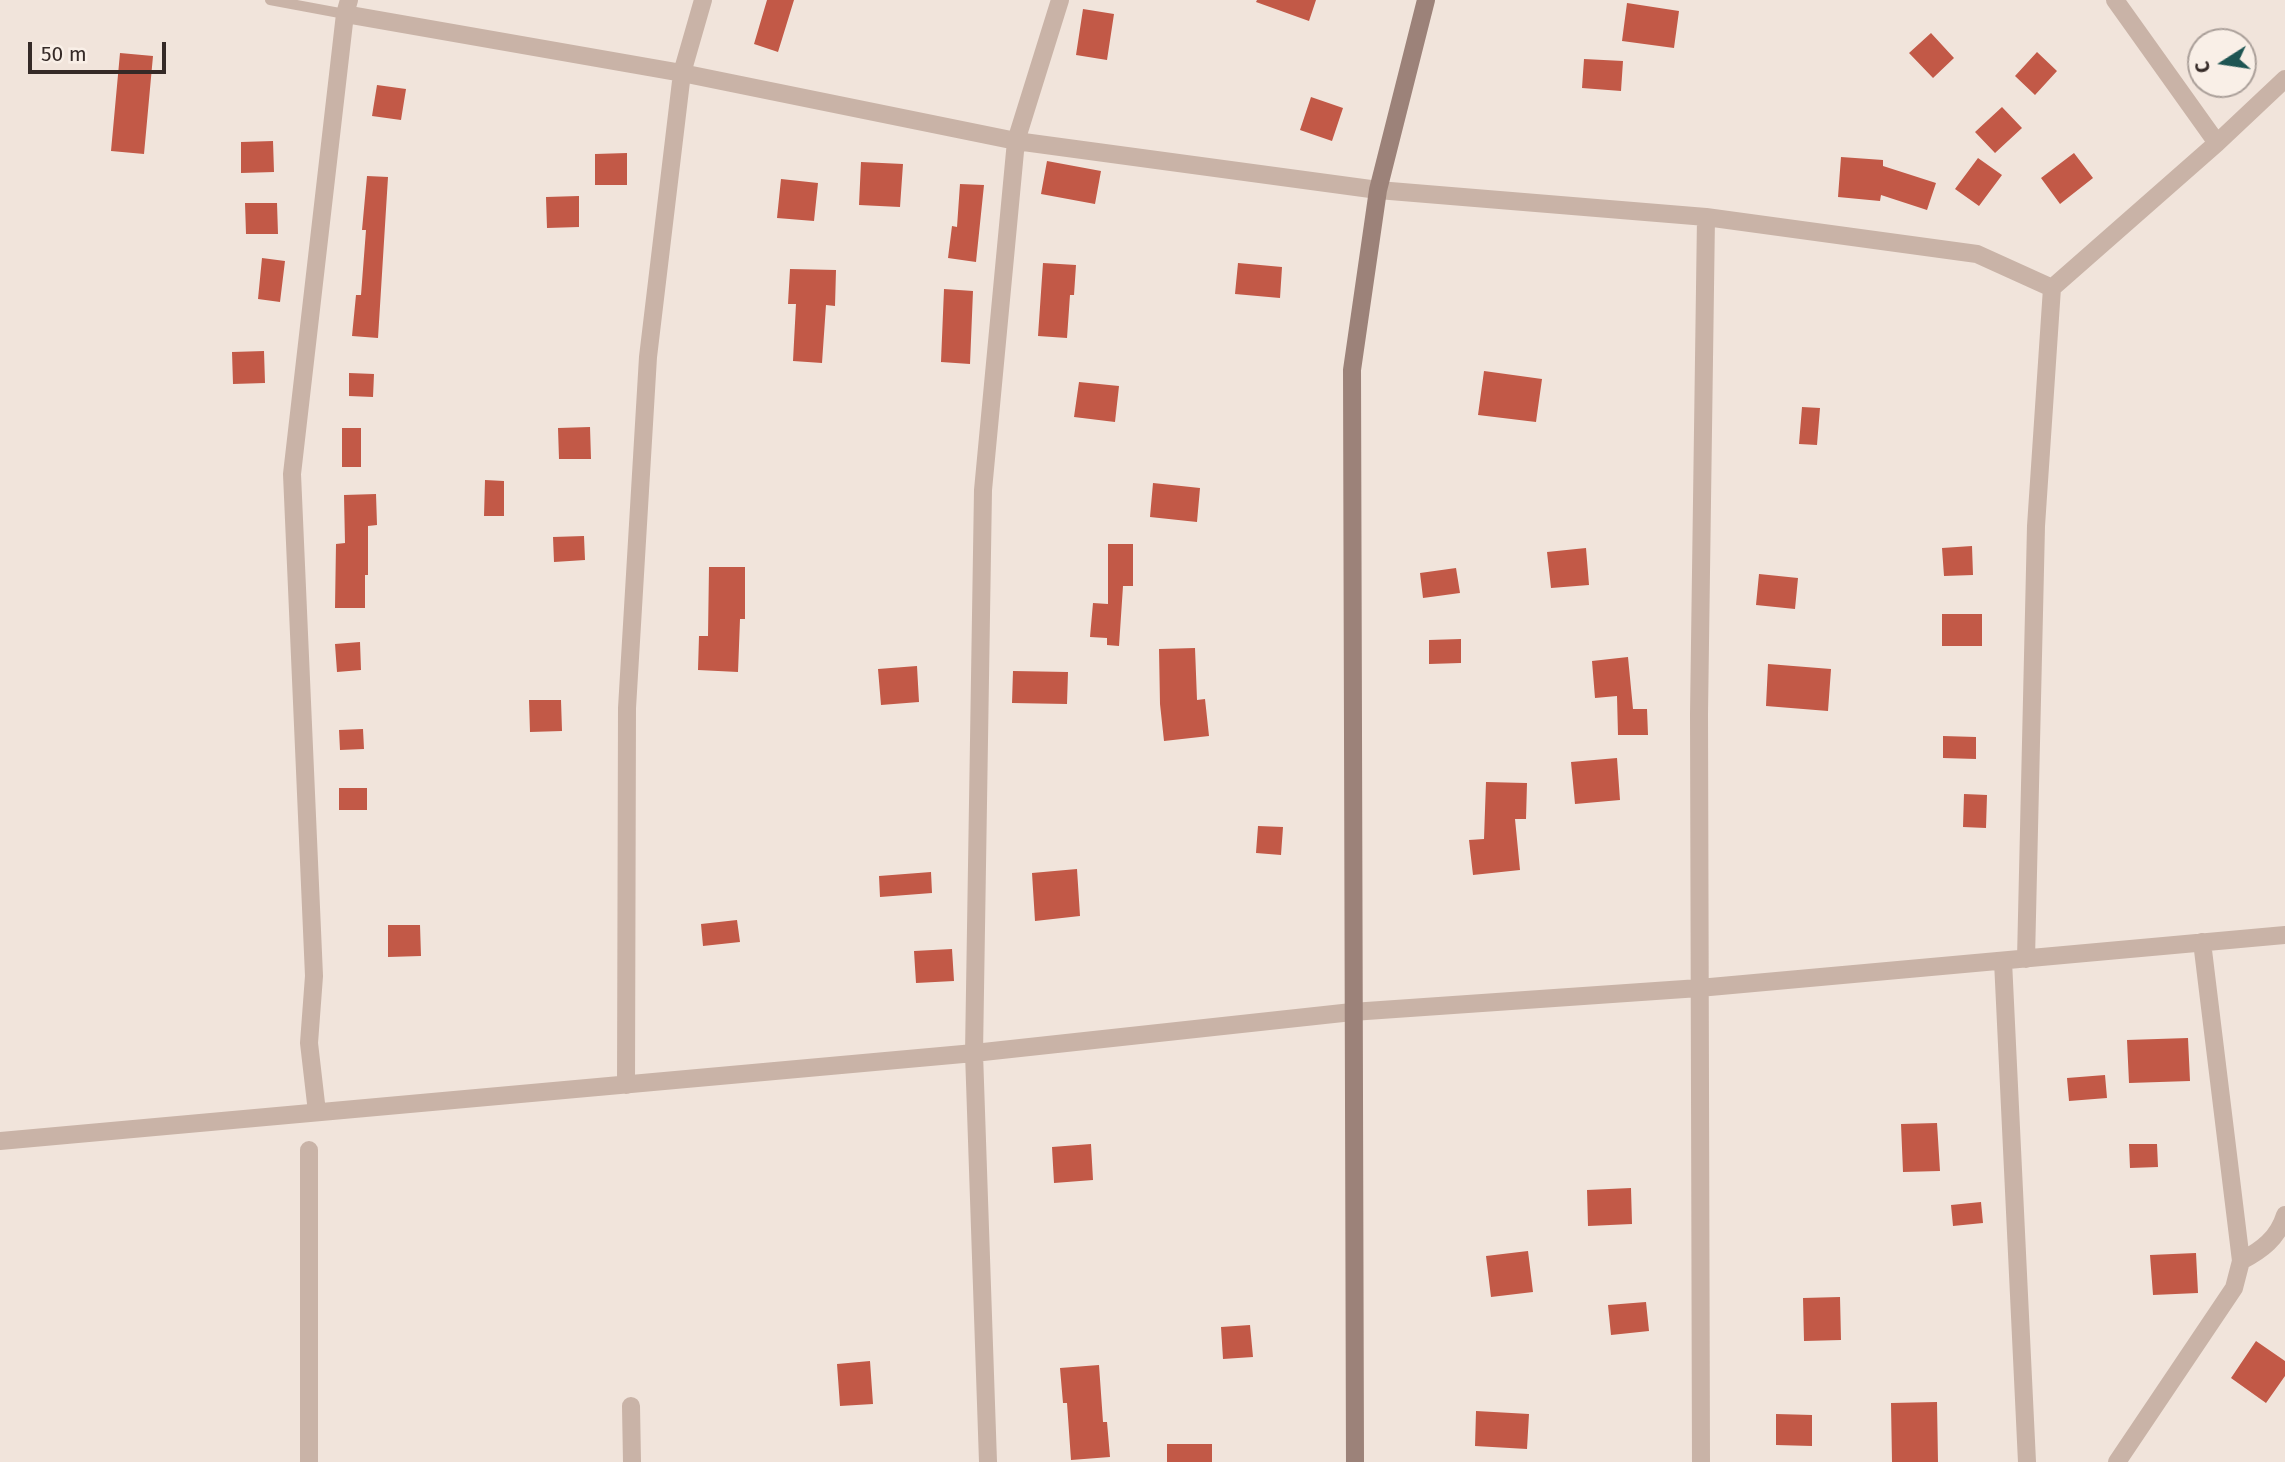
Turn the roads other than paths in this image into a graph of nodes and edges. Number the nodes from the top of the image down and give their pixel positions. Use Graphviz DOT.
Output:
graph roads {
  1 [pos="270,0"];
  2 [pos="703,0"];
  3 [pos="1060,0"];
  4 [pos="1426,0"];
  5 [pos="2115,0"];
  6 [pos="347,7"];
  7 [pos="682,73"];
  8 [pos="2285,79"];
  9 [pos="1016,141"];
  10 [pos="2217,143"];
  11 [pos="1378,190"];
  12 [pos="1706,217"];
  13 [pos="2052,288"];
  14 [pos="2285,935"];
  15 [pos="2203,942"];
  16 [pos="2026,959"];
  17 [pos="2003,961"];
  18 [pos="1699,988"];
  19 [pos="1352,1012"];
  20 [pos="974,1053"];
  21 [pos="626,1085"];
  22 [pos="317,1112"];
  23 [pos="0,1141"];
  24 [pos="309,1150"];
  25 [pos="2285,1215"];
  26 [pos="2241,1261"];
  27 [pos="631,1406"];
  28 [pos="309,1462"];
  29 [pos="632,1462"];
  30 [pos="988,1462"];
  31 [pos="1354,1462"];
  32 [pos="1701,1462"];
  33 [pos="2027,1462"];
  34 [pos="2117,1462"];
  1 -- 6 [label="lane"];
  2 -- 7 [label="street"];
  3 -- 9 [label="street"];
  4 -- 11 [label="street"];
  5 -- 10 [label="street"];
  6 -- 7 [label="street"];
  6 -- 22 [label="street"];
  7 -- 9 [label="street"];
  7 -- 21 [label="street"];
  8 -- 10 [label="street"];
  9 -- 11 [label="street"];
  9 -- 20 [label="street"];
  10 -- 13 [label="street"];
  11 -- 12 [label="street"];
  11 -- 19 [label="street"];
  12 -- 13 [label="street"];
  12 -- 18 [label="street"];
  13 -- 16 [label="street"];
  14 -- 15 [label="street"];
  15 -- 16 [label="street"];
  15 -- 26 [label="street"];
  16 -- 17 [label="street"];
  17 -- 18 [label="street"];
  17 -- 33 [label="street"];
  18 -- 19 [label="street"];
  18 -- 32 [label="street"];
  19 -- 20 [label="street"];
  19 -- 31 [label="street"];
  20 -- 21 [label="street"];
  20 -- 30 [label="street"];
  21 -- 22 [label="street"];
  22 -- 23 [label="street"];
  24 -- 28 [label="street"];
  25 -- 26 [label="street"];
  26 -- 34 [label="street"];
  27 -- 29 [label="street"];
}
